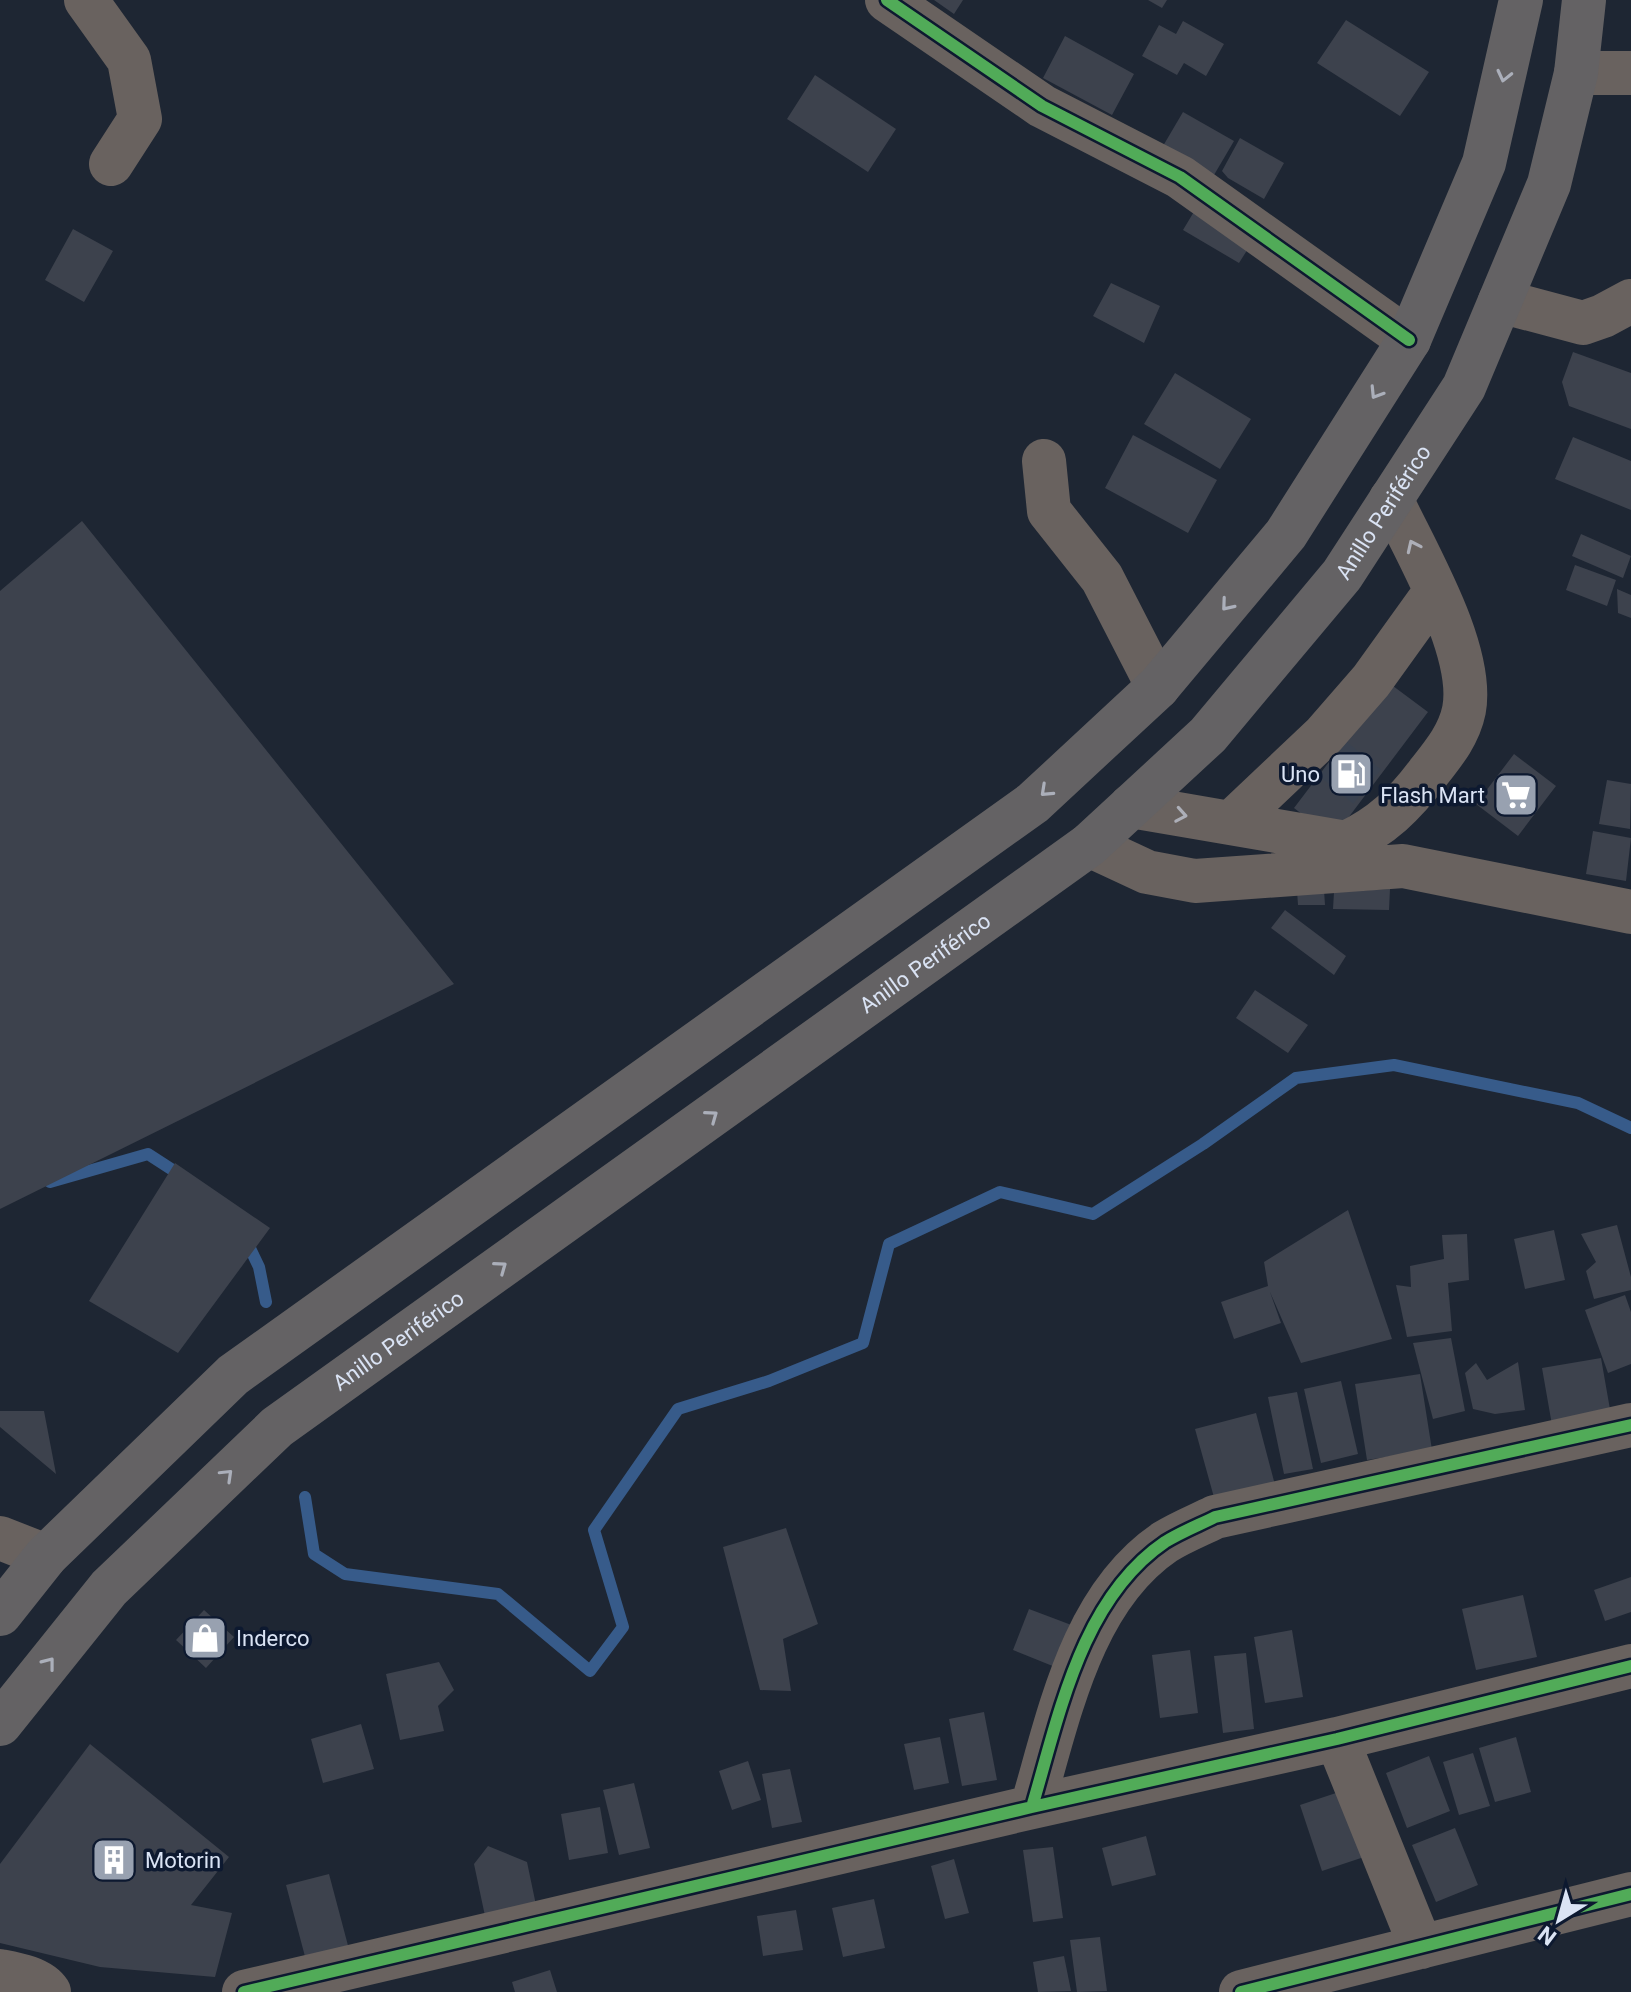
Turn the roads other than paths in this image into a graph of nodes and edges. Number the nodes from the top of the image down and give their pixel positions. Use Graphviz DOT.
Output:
graph roads {
  1 [pos="86,0"];
  2 [pos="887,0"];
  3 [pos="1521,0"];
  4 [pos="1584,0"];
  5 [pos="1576,73"];
  6 [pos="1631,73"];
  7 [pos="111,164"];
  8 [pos="1500,301"];
  9 [pos="1631,301"];
  10 [pos="1409,340"];
  11 [pos="1044,461"];
  12 [pos="1391,499"];
  13 [pos="1435,592"];
  14 [pos="1158,687"];
  15 [pos="1131,806"];
  16 [pos="1231,823"];
  17 [pos="1089,845"];
  18 [pos="1631,912"];
  19 [pos="1631,1425"];
  20 [pos="0,1538"];
  21 [pos="46,1556"];
  22 [pos="0,1614"];
  23 [pos="1631,1666"];
  24 [pos="0,1724"];
  25 [pos="1337,1739"];
  26 [pos="1032,1807"];
  27 [pos="1631,1894"];
  28 [pos="1421,1947"];
  29 [pos="0,1971"];
  30 [pos="49,1992"];
  31 [pos="244,1992"];
  32 [pos="1241,1992"];
  1 -- 7 [label="street"];
  2 -- 10 [label="street"];
  3 -- 10 [label="highway, one-way"];
  4 -- 5 [label="highway, Anillo Periférico"];
  5 -- 6 [label="street"];
  5 -- 8 [label="highway, Anillo Periférico"];
  8 -- 9 [label="street"];
  8 -- 12 [label="highway, Anillo Periférico"];
  10 -- 14 [label="highway, one-way"];
  11 -- 14 [label="street"];
  13 -- 12 [label="street, one-way"];
  12 -- 15 [label="highway, Anillo Periférico"];
  13 -- 16 [label="street"];
  13 -- 16 [label="street"];
  14 -- 21 [label="highway, one-way"];
  15 -- 16 [label="street, one-way"];
  15 -- 17 [label="highway, Anillo Periférico"];
  17 -- 18 [label="street"];
  24 -- 17 [label="highway, Anillo Periférico, one-way"];
  19 -- 26 [label="street"];
  20 -- 21 [label="street"];
  21 -- 22 [label="highway"];
  23 -- 25 [label="street"];
  25 -- 26 [label="street"];
  25 -- 28 [label="street"];
  26 -- 31 [label="street"];
  27 -- 28 [label="street"];
  28 -- 32 [label="street"];
  29 -- 30 [label="street"];
}
